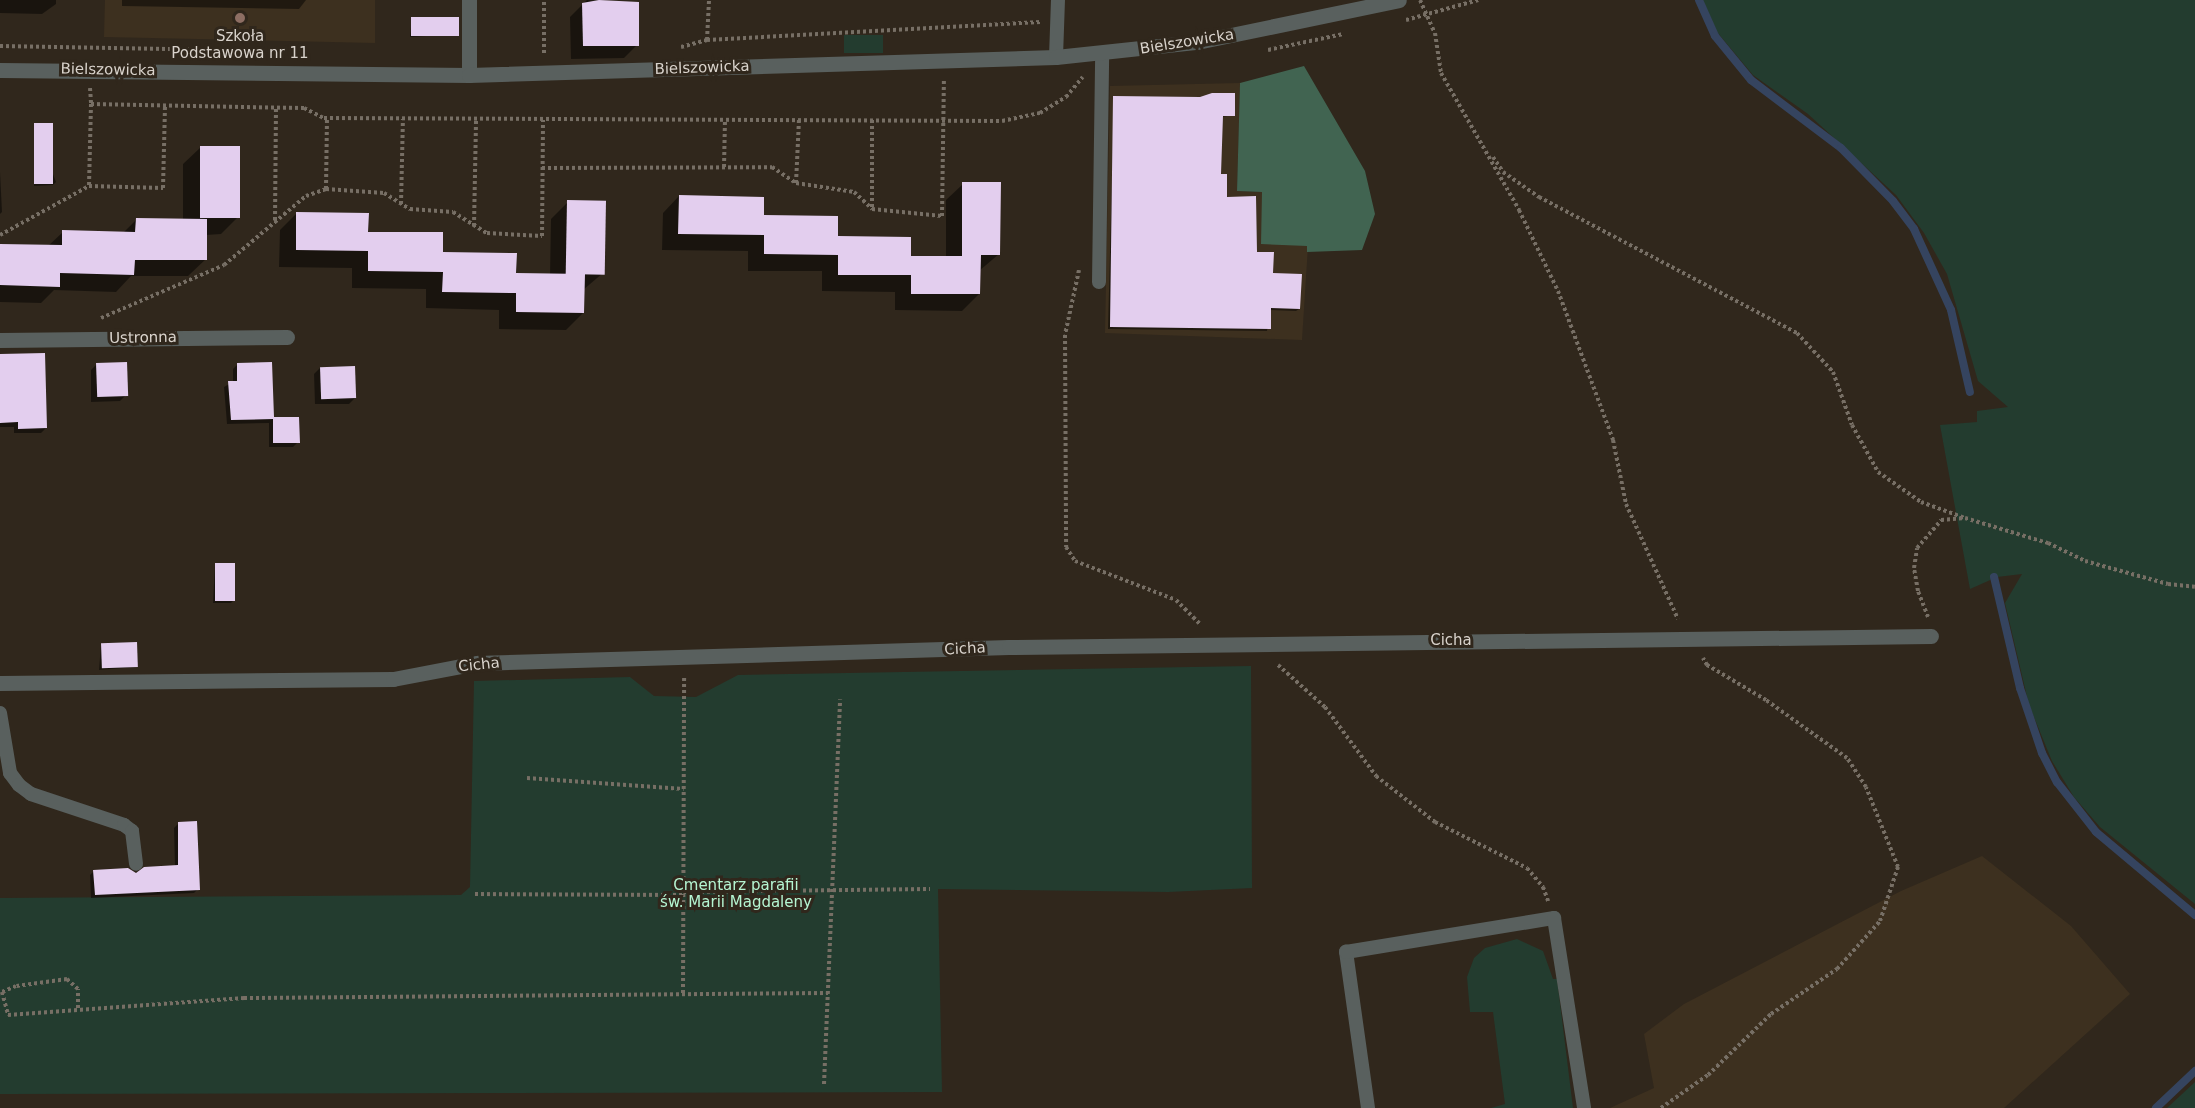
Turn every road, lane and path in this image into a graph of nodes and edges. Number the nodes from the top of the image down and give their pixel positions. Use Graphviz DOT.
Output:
graph roads {
  1 [pos="469,0"];
  2 [pos="544,0"];
  3 [pos="709,0"];
  4 [pos="1058,0"];
  5 [pos="1399,0"];
  6 [pos="1420,0"];
  7 [pos="1041,22"];
  8 [pos="707,40"];
  9 [pos="0,46"];
  10 [pos="674,49"];
  11 [pos="249,51"];
  12 [pos="1102,55"];
  13 [pos="534,56"];
  14 [pos="544,56"];
  15 [pos="556,56"];
  16 [pos="1056,57"];
  17 [pos="944,60"];
  18 [pos="0,70"];
  19 [pos="1102,74"];
  20 [pos="469,75"];
  21 [pos="90,87"];
  22 [pos="91,104"];
  23 [pos="165,105"];
  24 [pos="276,107"];
  25 [pos="327,117"];
  26 [pos="403,118"];
  27 [pos="476,119"];
  28 [pos="543,120"];
  29 [pos="799,120"];
  30 [pos="872,120"];
  31 [pos="725,121"];
  32 [pos="943,121"];
  33 [pos="1482,142"];
  34 [pos="724,167"];
  35 [pos="542,168"];
  36 [pos="796,183"];
  37 [pos="89,186"];
  38 [pos="326,189"];
  39 [pos="401,205"];
  40 [pos="872,209"];
  41 [pos="275,221"];
  42 [pos="474,227"];
  43 [pos="0,235"];
  44 [pos="1082,261"];
  45 [pos="1099,282"];
  46 [pos="287,337"];
  47 [pos="76,339"];
  48 [pos="0,340"];
  49 [pos="1965,518"];
  50 [pos="2195,587"];
  51 [pos="1206,630"];
  52 [pos="1931,636"];
  53 [pos="1692,640"];
  54 [pos="1251,645"];
  55 [pos="685,659"];
  56 [pos="0,683"];
  57 [pos="840,699"];
  58 [pos="0,713"];
  59 [pos="527,778"];
  60 [pos="684,789"];
  61 [pos="136,864"];
  62 [pos="832,889"];
  63 [pos="930,889"];
  64 [pos="475,894"];
  65 [pos="683,894"];
  66 [pos="1554,918"];
  67 [pos="683,993"];
  68 [pos="828,993"];
  69 [pos="1,1001"];
  70 [pos="78,1008"];
  71 [pos="824,1084"];
  72 [pos="1368,1108"];
  73 [pos="1584,1108"];
  74 [pos="1661,1108"];
  1 -- 20 [label="street"];
  2 -- 14 [label="path"];
  3 -- 8 [label="path"];
  4 -- 16 [label="lane"];
  5 -- 12 [label="street, Bielszowicka"];
  6 -- 33 [label="path"];
  7 -- 8 [label="path"];
  8 -- 10 [label="path"];
  9 -- 11 [label="path"];
  12 -- 16 [label="street, Bielszowicka"];
  12 -- 19 [label="lane"];
  13 -- 14 [label="path"];
  14 -- 15 [label="path"];
  16 -- 17 [label="street, Bielszowicka"];
  17 -- 20 [label="street, Bielszowicka"];
  17 -- 32 [label="path"];
  18 -- 20 [label="street, Bielszowicka"];
  19 -- 32 [label="path"];
  19 -- 45 [label="lane"];
  21 -- 22 [label="path"];
  22 -- 23 [label="path"];
  22 -- 37 [label="path"];
  23 -- 24 [label="path"];
  23 -- 37 [label="path"];
  24 -- 25 [label="path"];
  24 -- 41 [label="path"];
  25 -- 26 [label="path"];
  25 -- 38 [label="path"];
  26 -- 27 [label="path"];
  26 -- 39 [label="path"];
  27 -- 28 [label="path"];
  27 -- 42 [label="path"];
  28 -- 31 [label="path"];
  28 -- 35 [label="path"];
  29 -- 30 [label="path"];
  29 -- 31 [label="path"];
  29 -- 36 [label="path"];
  30 -- 32 [label="path"];
  30 -- 40 [label="path"];
  31 -- 34 [label="path"];
  32 -- 40 [label="path"];
  33 -- 49 [label="path"];
  33 -- 53 [label="path"];
  34 -- 35 [label="path"];
  34 -- 36 [label="path"];
  35 -- 42 [label="path"];
  36 -- 40 [label="path"];
  37 -- 43 [label="path"];
  38 -- 39 [label="path"];
  38 -- 41 [label="path"];
  39 -- 42 [label="path"];
  41 -- 47 [label="path"];
  44 -- 51 [label="path"];
  46 -- 47 [label="street, Ustronna"];
  47 -- 48 [label="street, Ustronna"];
  49 -- 50 [label="path"];
  49 -- 52 [label="path"];
  52 -- 53 [label="street, Cicha"];
  53 -- 54 [label="street, Cicha"];
  53 -- 74 [label="path"];
  54 -- 55 [label="street, Cicha"];
  54 -- 66 [label="path"];
  55 -- 56 [label="street, Cicha"];
  55 -- 60 [label="path"];
  57 -- 62 [label="path"];
  58 -- 61 [label="lane"];
  59 -- 60 [label="path"];
  60 -- 65 [label="path"];
  62 -- 63 [label="path"];
  62 -- 65 [label="path"];
  62 -- 68 [label="path"];
  64 -- 65 [label="path"];
  65 -- 67 [label="path"];
  66 -- 72 [label="lane"];
  66 -- 73 [label="lane"];
  67 -- 68 [label="path"];
  67 -- 70 [label="path"];
  68 -- 71 [label="path"];
  69 -- 70 [label="path"];
  69 -- 70 [label="path"];
}
